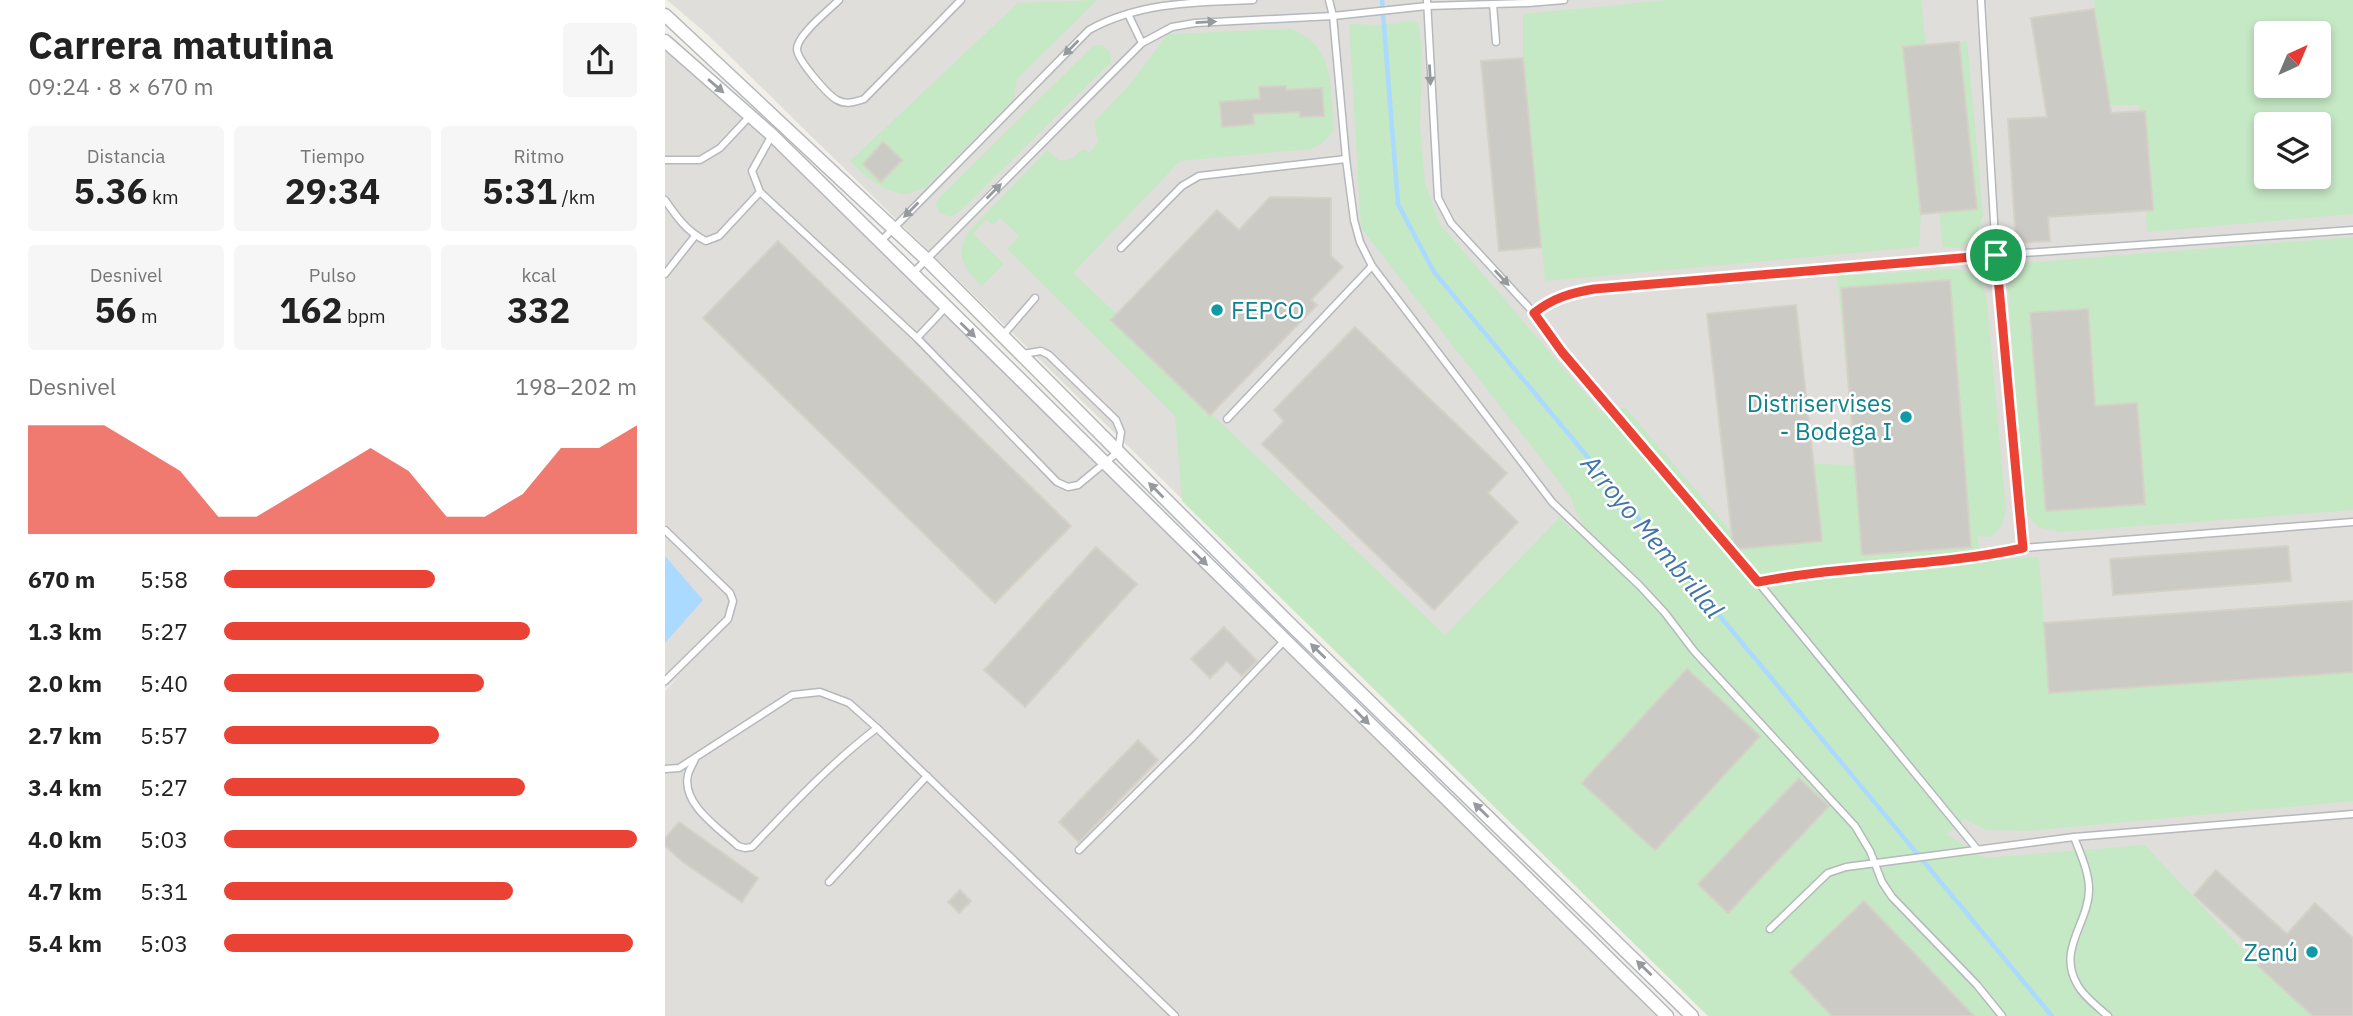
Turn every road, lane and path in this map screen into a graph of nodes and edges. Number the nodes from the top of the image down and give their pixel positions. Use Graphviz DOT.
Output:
graph roads {
  1 [pos="839,0"];
  2 [pos="961,0"];
  3 [pos="1253,0"];
  4 [pos="1329,0"];
  5 [pos="1564,0"];
  6 [pos="1981,0"];
  7 [pos="1198,1"];
  8 [pos="1427,3"];
  9 [pos="1493,5"];
  10 [pos="1128,14"];
  11 [pos="665,15"];
  12 [pos="1333,16"];
  13 [pos="665,41"];
  14 [pos="1496,42"];
  15 [pos="1142,43"];
  16 [pos="750,116"];
  17 [pos="783,123"];
  18 [pos="772,135"];
  19 [pos="1346,159"];
  20 [pos="665,160"];
  21 [pos="760,192"];
  22 [pos="665,200"];
  23 [pos="894,228"];
  24 [pos="2353,230"];
  25 [pos="695,236"];
  26 [pos="880,242"];
  27 [pos="1121,248"];
  28 [pos="1996,255"];
  29 [pos="926,260"];
  30 [pos="1372,266"];
  31 [pos="665,274"];
  32 [pos="912,274"];
  33 [pos="1035,298"];
  34 [pos="946,308"];
  35 [pos="1534,313"];
  36 [pos="1003,335"];
  37 [pos="917,338"];
  38 [pos="1023,354"];
  39 [pos="1227,419"];
  40 [pos="1118,452"];
  41 [pos="1104,463"];
  42 [pos="2353,522"];
  43 [pos="665,530"];
  44 [pos="2023,548"];
  45 [pos="1758,582"];
  46 [pos="1285,640"];
  47 [pos="665,681"];
  48 [pos="877,728"];
  49 [pos="696,757"];
  50 [pos="665,769"];
  51 [pos="927,776"];
  52 [pos="2353,814"];
  53 [pos="2074,837"];
  54 [pos="1977,849"];
  55 [pos="1079,850"];
  56 [pos="1874,863"];
  57 [pos="1550,877"];
  58 [pos="829,882"];
  59 [pos="1539,890"];
  60 [pos="1770,929"];
  61 [pos="1175,1016"];
  62 [pos="1667,1016"];
  63 [pos="1692,1016"];
  64 [pos="2002,1016"];
  65 [pos="2108,1016"];
  1 -- 2 [label="lane"];
  3 -- 7 [label="lane"];
  4 -- 12 [label="lane"];
  5 -- 9 [label="lane"];
  6 -- 28 [label="lane"];
  7 -- 10 [label="lane"];
  8 -- 9 [label="lane"];
  8 -- 12 [label="lane"];
  8 -- 35 [label="lane, one-way"];
  9 -- 14 [label="lane"];
  10 -- 15 [label="lane"];
  10 -- 23 [label="lane, one-way"];
  11 -- 17 [label="street"];
  15 -- 12 [label="lane, one-way"];
  12 -- 19 [label="lane"];
  13 -- 16 [label="street, one-way"];
  29 -- 15 [label="lane, one-way"];
  16 -- 18 [label="street"];
  16 -- 20 [label="lane"];
  17 -- 18 [label="lane"];
  17 -- 23 [label="street"];
  18 -- 21 [label="lane"];
  18 -- 26 [label="street"];
  19 -- 27 [label="lane"];
  19 -- 30 [label="lane"];
  21 -- 25 [label="lane"];
  21 -- 37 [label="lane"];
  22 -- 25 [label="lane"];
  23 -- 26 [label="lane"];
  23 -- 29 [label="street"];
  24 -- 28 [label="lane"];
  25 -- 31 [label="lane"];
  26 -- 32 [label="street"];
  28 -- 35 [label="lane"];
  28 -- 44 [label="lane"];
  29 -- 32 [label="lane"];
  29 -- 36 [label="street"];
  30 -- 39 [label="lane"];
  30 -- 56 [label="lane"];
  32 -- 34 [label="street"];
  33 -- 36 [label="lane"];
  34 -- 37 [label="lane"];
  34 -- 41 [label="street, one-way"];
  35 -- 45 [label="lane"];
  36 -- 38 [label="street"];
  37 -- 41 [label="lane"];
  38 -- 40 [label="street"];
  38 -- 40 [label="lane"];
  40 -- 41 [label="lane"];
  57 -- 40 [label="street, one-way"];
  41 -- 46 [label="street, one-way"];
  42 -- 44 [label="lane"];
  43 -- 47 [label="lane"];
  44 -- 45 [label="lane"];
  45 -- 54 [label="lane"];
  46 -- 55 [label="lane"];
  46 -- 59 [label="street, one-way"];
  48 -- 49 [label="lane"];
  48 -- 49 [label="lane"];
  48 -- 51 [label="lane"];
  49 -- 50 [label="lane"];
  51 -- 58 [label="lane"];
  51 -- 61 [label="lane"];
  52 -- 53 [label="lane"];
  53 -- 54 [label="lane"];
  53 -- 65 [label="lane"];
  54 -- 56 [label="lane"];
  56 -- 60 [label="lane"];
  56 -- 64 [label="lane"];
  57 -- 59 [label="street"];
  63 -- 57 [label="street, one-way"];
  59 -- 62 [label="street"];
}
